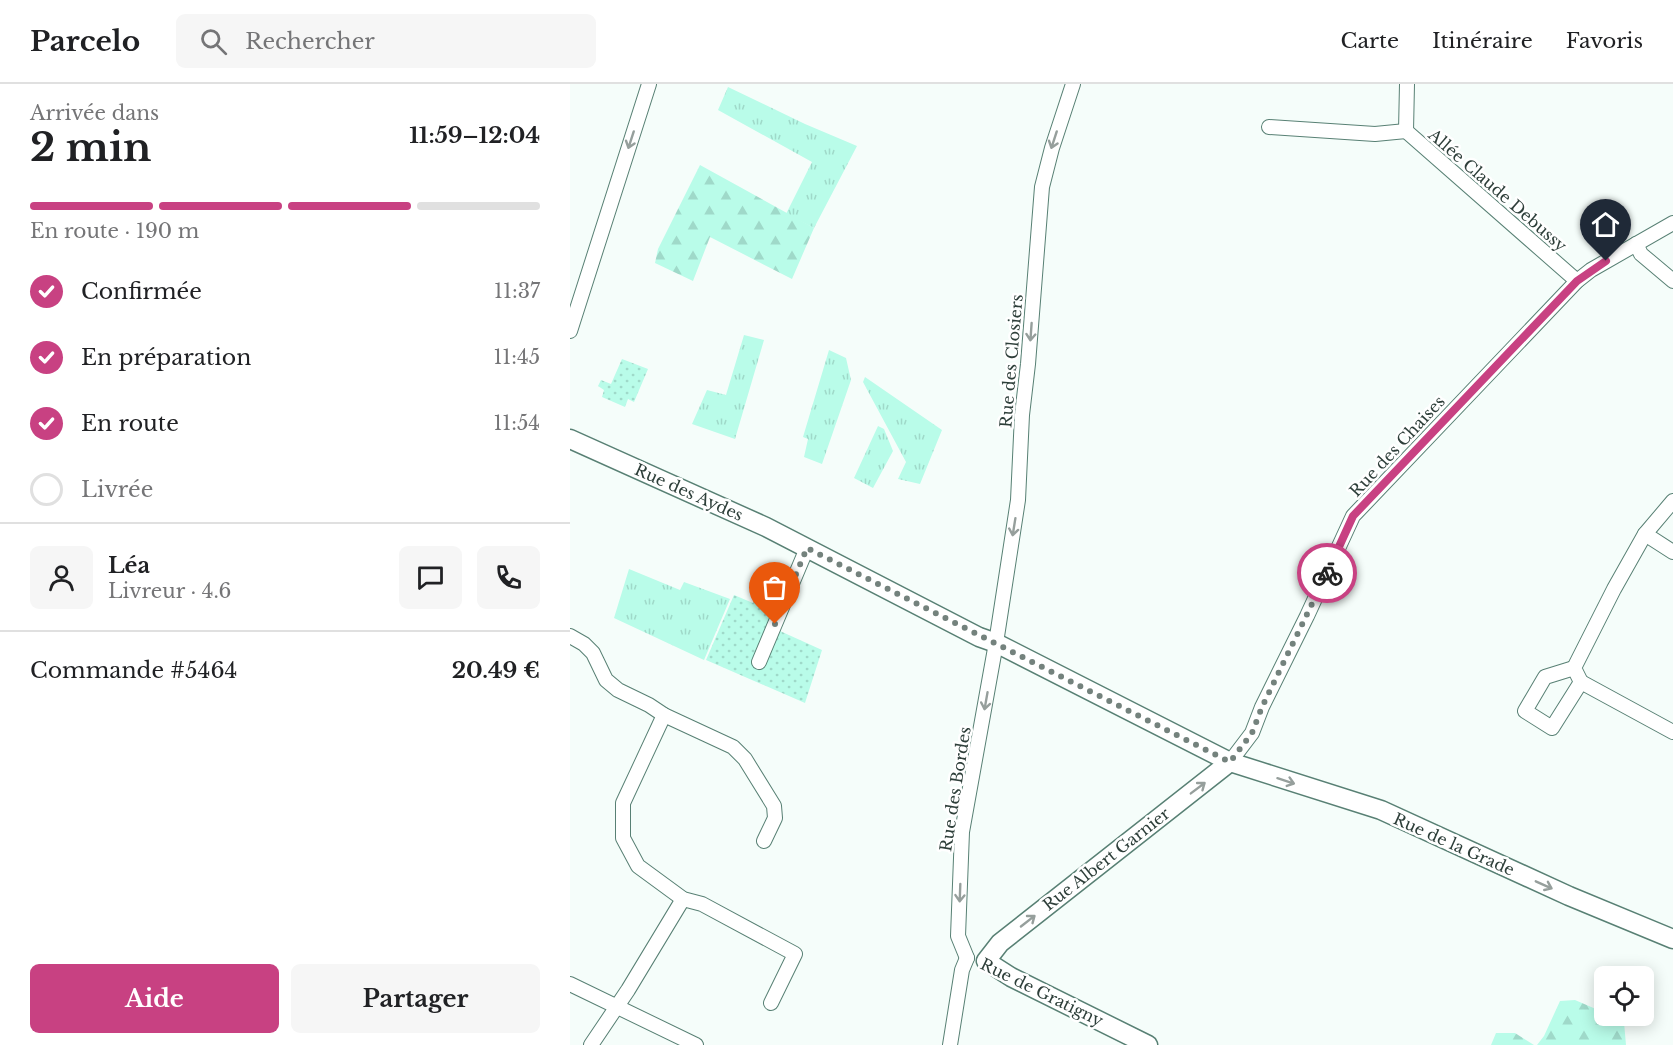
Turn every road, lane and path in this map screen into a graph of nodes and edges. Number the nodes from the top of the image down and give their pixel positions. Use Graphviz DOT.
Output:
graph roads {
  1 [pos="649,84"];
  2 [pos="1073,84"];
  3 [pos="1407,84"];
  4 [pos="1269,127"];
  5 [pos="1406,131"];
  6 [pos="1673,223"];
  7 [pos="1636,244"];
  8 [pos="1577,281"];
  9 [pos="1673,281"];
  10 [pos="570,331"];
  11 [pos="570,439"];
  12 [pos="1673,501"];
  13 [pos="1645,534"];
  14 [pos="807,548"];
  15 [pos="1673,552"];
  16 [pos="570,636"];
  17 [pos="996,643"];
  18 [pos="759,662"];
  19 [pos="1574,668"];
  20 [pos="1581,682"];
  21 [pos="664,715"];
  22 [pos="1673,732"];
  23 [pos="1230,762"];
  24 [pos="764,841"];
  25 [pos="683,899"];
  26 [pos="1673,939"];
  27 [pos="967,958"];
  28 [pos="986,961"];
  29 [pos="570,984"];
  30 [pos="771,1003"];
  31 [pos="617,1008"];
  32 [pos="591,1045"];
  33 [pos="696,1045"];
  34 [pos="950,1045"];
  35 [pos="1148,1045"];
  1 -- 10 [label="street, one-way"];
  2 -- 17 [label="street, Rue des Closiers, one-way"];
  3 -- 5 [label="street, Allée Claude Debussy"];
  4 -- 5 [label="street"];
  5 -- 8 [label="street, Allée Claude Debussy"];
  6 -- 7 [label="street, Rue des Chaises"];
  7 -- 8 [label="street, Rue des Chaises"];
  7 -- 9 [label="street"];
  8 -- 23 [label="street, Rue des Chaises"];
  11 -- 14 [label="street, Rue des Aydes"];
  12 -- 13 [label="street"];
  13 -- 15 [label="street"];
  13 -- 19 [label="street"];
  14 -- 17 [label="street, Rue des Aydes"];
  14 -- 18 [label="street"];
  16 -- 21 [label="street"];
  17 -- 23 [label="street, Rue de la Grade"];
  17 -- 27 [label="street, Rue des Bordes, one-way"];
  19 -- 20 [label="street"];
  19 -- 20 [label="street"];
  20 -- 22 [label="street"];
  21 -- 24 [label="street"];
  21 -- 25 [label="street"];
  23 -- 26 [label="street, Rue de la Grade, one-way"];
  28 -- 23 [label="street, Rue Albert Garnier, one-way"];
  25 -- 30 [label="street"];
  25 -- 31 [label="street"];
  27 -- 28 [label="street, Rue de Gratigny"];
  27 -- 34 [label="street"];
  28 -- 35 [label="street, Rue de Gratigny"];
  29 -- 31 [label="street"];
  31 -- 32 [label="street"];
  31 -- 33 [label="street"];
}
